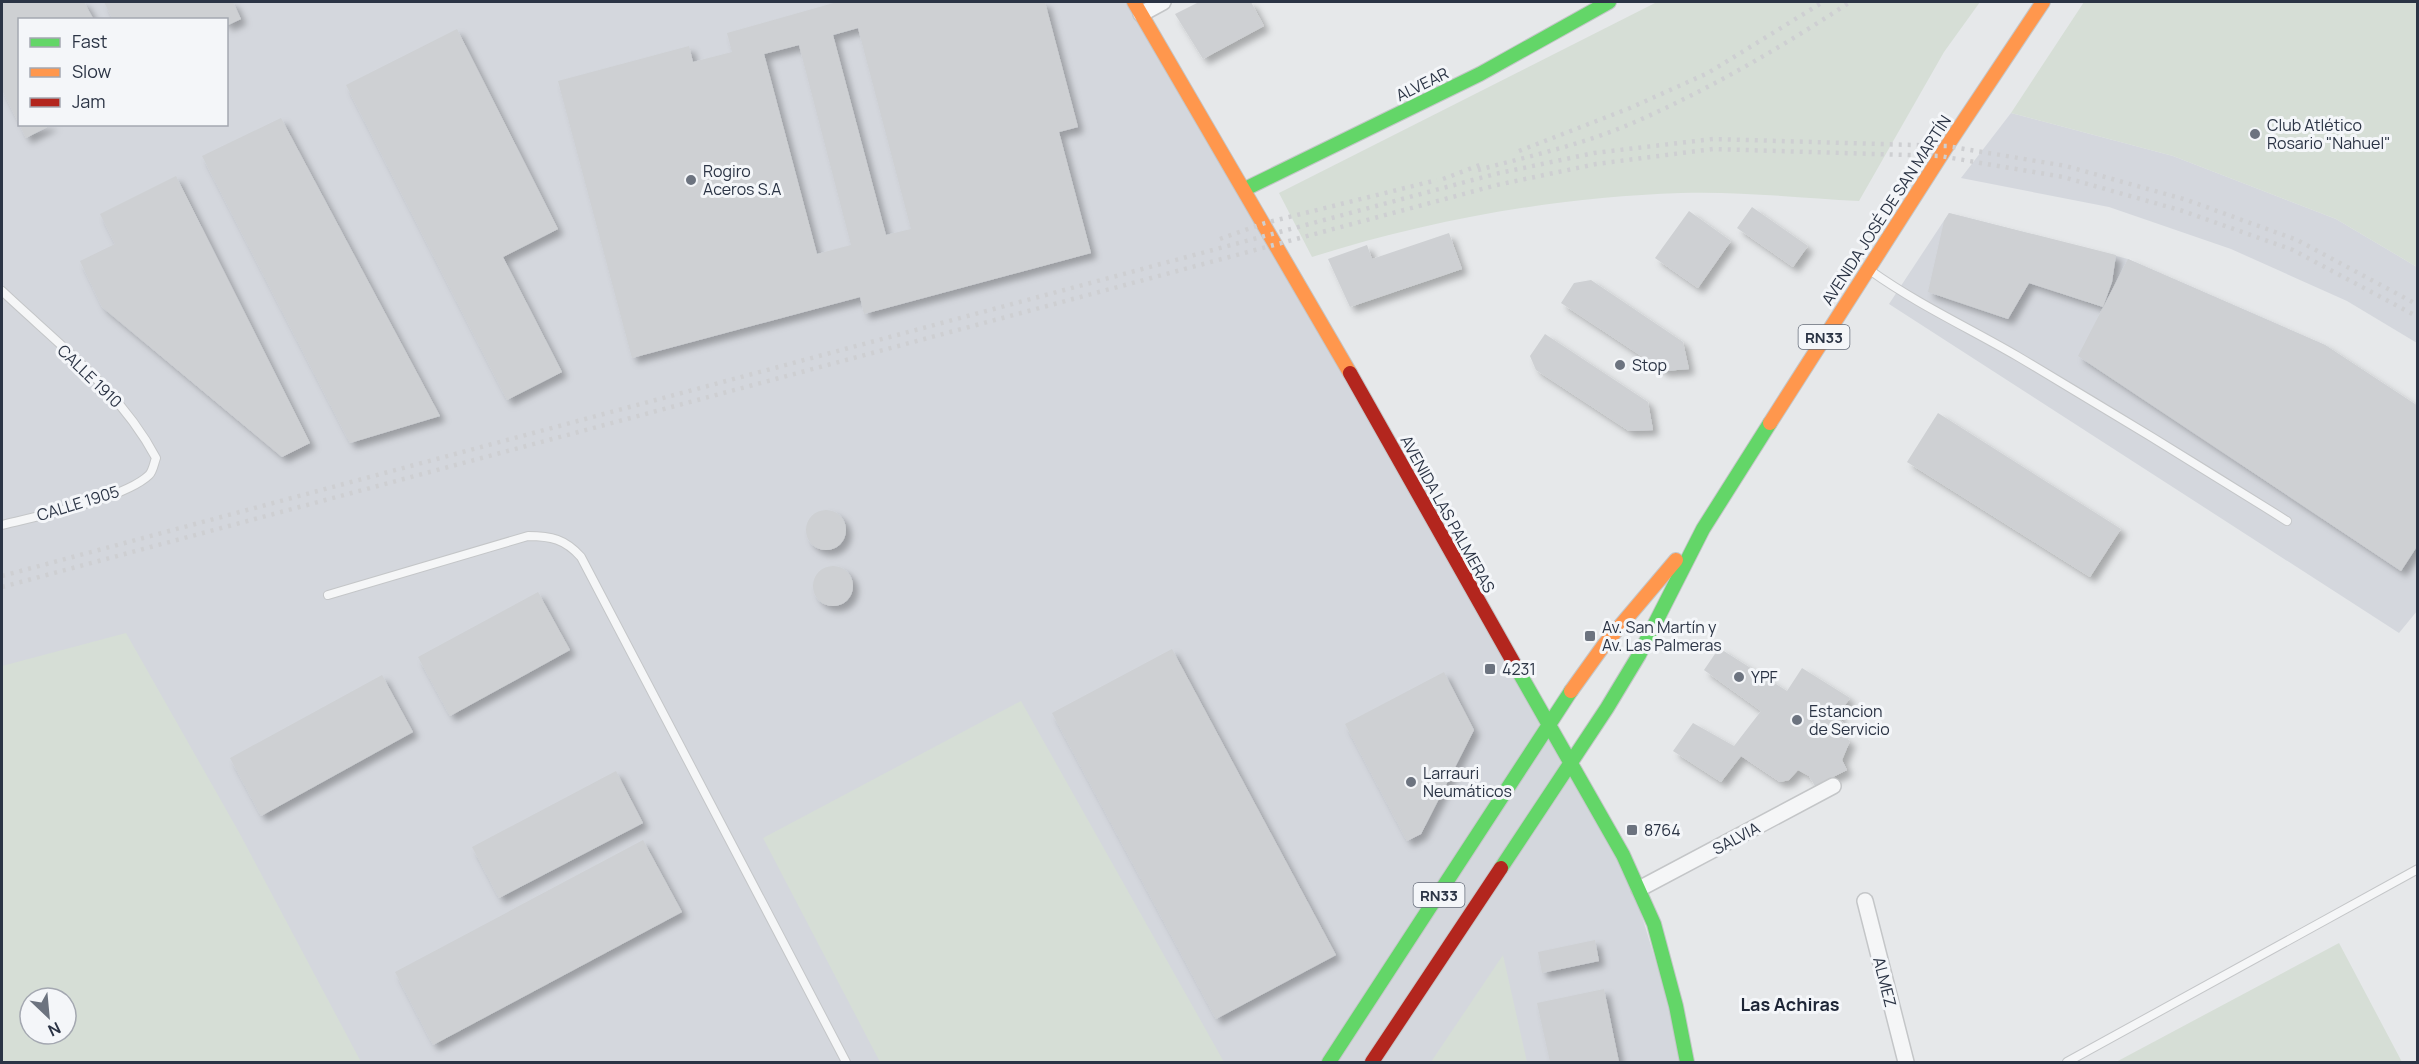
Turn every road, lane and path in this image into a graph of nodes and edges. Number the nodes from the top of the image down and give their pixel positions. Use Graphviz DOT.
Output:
graph roads {
  1 [pos="1163,2"];
  2 [pos="1610,2"];
  3 [pos="2043,2"];
  4 [pos="1138,8"];
  5 [pos="1245,189"];
  6 [pos="1868,269"];
  7 [pos="2,291"];
  8 [pos="151,473"];
  9 [pos="2287,521"];
  10 [pos="2,525"];
  11 [pos="1703,529"];
  12 [pos="328,595"];
  13 [pos="1549,727"];
  14 [pos="1570,761"];
  15 [pos="1833,786"];
  16 [pos="2418,870"];
  17 [pos="1639,889"];
  18 [pos="1865,901"];
  19 [pos="846,1062"];
  20 [pos="1329,1062"];
  21 [pos="1372,1062"];
  22 [pos="1687,1062"];
  23 [pos="1906,1062"];
  24 [pos="2067,1062"];
  1 -- 4 [label="street"];
  2 -- 5 [label="main road, ALVEAR"];
  3 -- 6 [label="main road, AVENIDA JOSÉ DE SAN MARTÍN / RN33"];
  4 -- 5 [label="main road, AVENIDA LAS PALMERAS"];
  5 -- 13 [label="main road, AVENIDA LAS PALMERAS"];
  6 -- 9 [label="lane"];
  6 -- 11 [label="main road, AVENIDA JOSÉ DE SAN MARTÍN / RN33"];
  7 -- 8 [label="lane, CALLE 1910"];
  8 -- 10 [label="lane, CALLE 1905"];
  11 -- 13 [label="main road, AVENIDA JOSÉ DE SAN MARTÍN / RN33"];
  11 -- 14 [label="main road, AVENIDA JOSÉ DE SAN MARTÍN / RN33"];
  12 -- 19 [label="lane"];
  13 -- 14 [label="main road, AVENIDA LAS PALMERAS"];
  13 -- 20 [label="main road, RN33"];
  14 -- 17 [label="main road, AVENIDA LAS PALMERAS"];
  14 -- 21 [label="main road, RN33"];
  15 -- 17 [label="street, SALVIA"];
  16 -- 24 [label="lane"];
  17 -- 22 [label="main road, AVENIDA LAS PALMERAS"];
  18 -- 23 [label="street, ALMEZ"];
}
